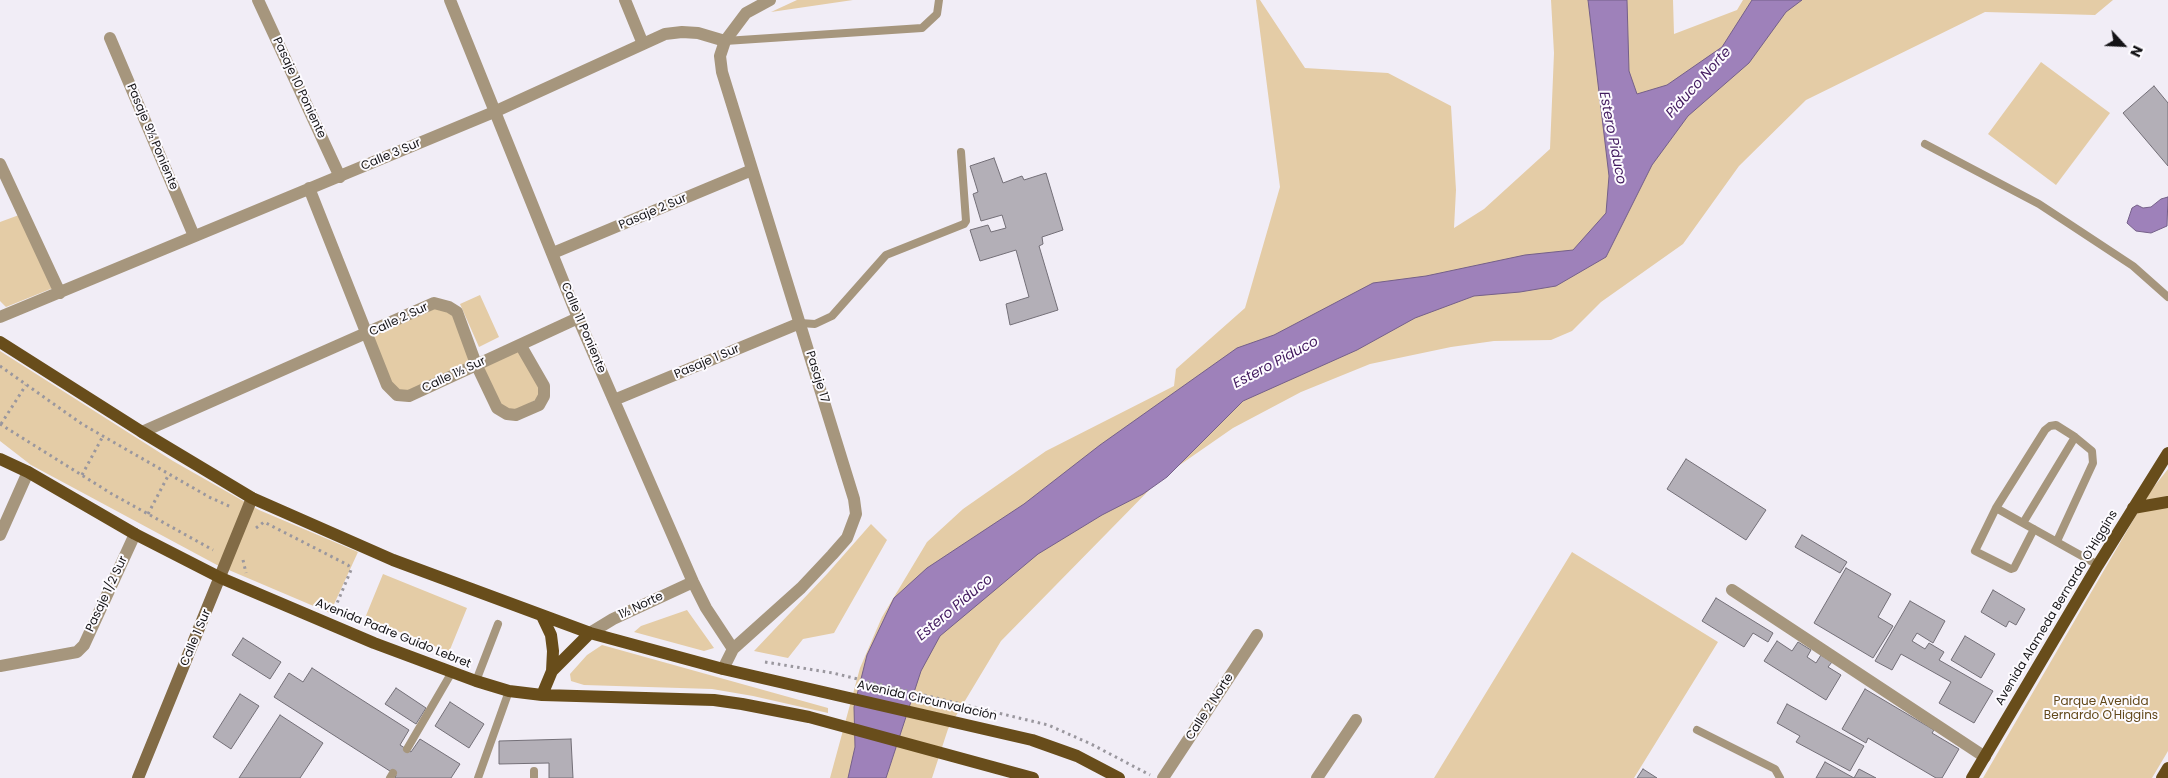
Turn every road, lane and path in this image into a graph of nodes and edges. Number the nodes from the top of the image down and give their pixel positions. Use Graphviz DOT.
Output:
graph roads {
  1 [pos="258,0"];
  2 [pos="450,0"];
  3 [pos="625,0"];
  4 [pos="770,0"];
  5 [pos="940,0"];
  6 [pos="110,38"];
  7 [pos="725,40"];
  8 [pos="643,44"];
  9 [pos="494,112"];
  10 [pos="1925,144"];
  11 [pos="960,152"];
  12 [pos="0,164"];
  13 [pos="752,170"];
  14 [pos="340,176"];
  15 [pos="309,188"];
  16 [pos="194,236"];
  17 [pos="553,253"];
  18 [pos="60,293"];
  19 [pos="2168,297"];
  20 [pos="0,316"];
  21 [pos="578,318"];
  22 [pos="800,323"];
  23 [pos="368,334"];
  24 [pos="0,342"];
  25 [pos="521,346"];
  26 [pos="476,364"];
  27 [pos="0,366"];
  28 [pos="26,385"];
  29 [pos="614,400"];
  30 [pos="0,424"];
  31 [pos="142,432"];
  32 [pos="103,436"];
  33 [pos="2075,437"];
  34 [pos="2168,453"];
  35 [pos="0,459"];
  36 [pos="28,472"];
  37 [pos="169,474"];
  38 [pos="82,475"];
  39 [pos="252,498"];
  40 [pos="2168,502"];
  41 [pos="231,507"];
  42 [pos="1996,508"];
  43 [pos="2133,508"];
  44 [pos="148,514"];
  45 [pos="2023,523"];
  46 [pos="2034,529"];
  47 [pos="135,534"];
  48 [pos="0,535"];
  49 [pos="253,536"];
  50 [pos="2057,541"];
  51 [pos="213,550"];
  52 [pos="246,552"];
  53 [pos="2098,565"];
  54 [pos="255,577"];
  55 [pos="221,578"];
  56 [pos="693,582"];
  57 [pos="1732,590"];
  58 [pos="327,607"];
  59 [pos="542,616"];
  60 [pos="498,624"];
  61 [pos="590,633"];
  62 [pos="1256,635"];
  63 [pos="733,649"];
  64 [pos="759,661"];
  65 [pos="0,666"];
  66 [pos="723,669"];
  67 [pos="452,672"];
  68 [pos="552,672"];
  69 [pos="476,681"];
  70 [pos="509,691"];
  71 [pos="542,695"];
  72 [pos="1014,716"];
  73 [pos="1356,720"];
  74 [pos="1697,730"];
  75 [pos="407,749"];
  76 [pos="1985,756"];
  77 [pos="2168,768"];
  78 [pos="138,778"];
  79 [pos="478,778"];
  80 [pos="1033,778"];
  81 [pos="1119,778"];
  82 [pos="1163,778"];
  83 [pos="1317,778"];
  84 [pos="1780,778"];
  85 [pos="1972,778"];
  86 [pos="2162,778"];
  1 -- 14 [label="street, Pasaje 10 Poniente"];
  2 -- 9 [label="street, Calle 11 Poniente"];
  3 -- 8 [label="street"];
  4 -- 7 [label="street"];
  5 -- 7 [label="lane"];
  6 -- 16 [label="street, Pasaje 9½ Poniente"];
  7 -- 8 [label="street, Calle 3 Sur"];
  7 -- 13 [label="street, Pasaje 17"];
  8 -- 9 [label="street, Calle 3 Sur"];
  9 -- 14 [label="street, Calle 3 Sur"];
  9 -- 17 [label="street, Calle 11 Poniente"];
  10 -- 19 [label="lane"];
  11 -- 22 [label="lane"];
  12 -- 18 [label="street"];
  13 -- 17 [label="street, Pasaje 2 Sur"];
  13 -- 22 [label="street, Pasaje 17"];
  14 -- 15 [label="street, Calle 3 Sur"];
  15 -- 16 [label="street, Calle 3 Sur"];
  15 -- 23 [label="street, Calle 1½ Sur"];
  16 -- 18 [label="street, Calle 3 Sur"];
  17 -- 21 [label="street, Calle 11 Poniente"];
  18 -- 20 [label="street, Calle 3 Sur"];
  21 -- 25 [label="street, Calle 1½ Sur"];
  21 -- 29 [label="street, Calle 11 Poniente"];
  22 -- 29 [label="street, Pasaje 1 Sur"];
  22 -- 63 [label="street, Pasaje 17"];
  23 -- 26 [label="street, Calle 2 Sur"];
  23 -- 26 [label="street, Calle 1½ Sur"];
  23 -- 31 [label="street, Calle 2 Sur"];
  24 -- 31 [label="main road"];
  25 -- 26 [label="street, Calle 1½ Sur"];
  25 -- 26 [label="street, Calle 2 Sur"];
  27 -- 28 [label="path"];
  28 -- 30 [label="path"];
  28 -- 32 [label="path"];
  29 -- 56 [label="street, Calle 11 Poniente"];
  30 -- 38 [label="path"];
  31 -- 39 [label="main road"];
  32 -- 37 [label="path"];
  32 -- 38 [label="path"];
  33 -- 42 [label="lane"];
  33 -- 45 [label="lane"];
  33 -- 50 [label="lane"];
  34 -- 43 [label="main road, Avenida Alameda Bernardo O'Higgins"];
  35 -- 36 [label="main road, Avenida Padre Guido Lebret"];
  36 -- 47 [label="main road, Avenida Padre Guido Lebret"];
  36 -- 48 [label="street"];
  37 -- 41 [label="path"];
  37 -- 44 [label="path"];
  38 -- 44 [label="path"];
  39 -- 55 [label="street, Calle 1 Sur"];
  39 -- 59 [label="main road"];
  40 -- 43 [label="main road"];
  42 -- 45 [label="lane"];
  42 -- 46 [label="lane"];
  43 -- 53 [label="main road, Avenida Alameda Bernardo O'Higgins"];
  44 -- 51 [label="path"];
  45 -- 46 [label="lane"];
  46 -- 50 [label="lane"];
  47 -- 55 [label="main road, Avenida Padre Guido Lebret"];
  47 -- 65 [label="street, Pasaje 1/2 Sur"];
  49 -- 58 [label="path"];
  50 -- 53 [label="lane"];
  52 -- 54 [label="path"];
  53 -- 76 [label="main road, Avenida Alameda Bernardo O'Higgins"];
  55 -- 67 [label="main road, Avenida Padre Guido Lebret"];
  55 -- 78 [label="street, Calle 1 Sur"];
  56 -- 61 [label="street, 1½ Norte"];
  56 -- 63 [label="street, Calle 11 Poniente"];
  57 -- 76 [label="street"];
  59 -- 61 [label="main road"];
  59 -- 68 [label="main road"];
  60 -- 69 [label="lane"];
  61 -- 66 [label="main road"];
  61 -- 68 [label="main road"];
  62 -- 82 [label="street, Calle 2 Norte"];
  63 -- 66 [label="street, Pasaje 17"];
  64 -- 72 [label="path"];
  66 -- 81 [label="main road, Avenida Circunvalación"];
  67 -- 69 [label="main road, Avenida Padre Guido Lebret"];
  67 -- 75 [label="lane"];
  68 -- 71 [label="main road"];
  69 -- 70 [label="main road, Avenida Padre Guido Lebret"];
  70 -- 71 [label="main road, Avenida Padre Guido Lebret"];
  70 -- 79 [label="lane"];
  71 -- 80 [label="main road, Avenida Padre Guido Lebret"];
  73 -- 83 [label="street"];
  74 -- 84 [label="lane"];
  76 -- 85 [label="main road, Avenida Alameda Bernardo O'Higgins"];
  77 -- 86 [label="main road"];
}
